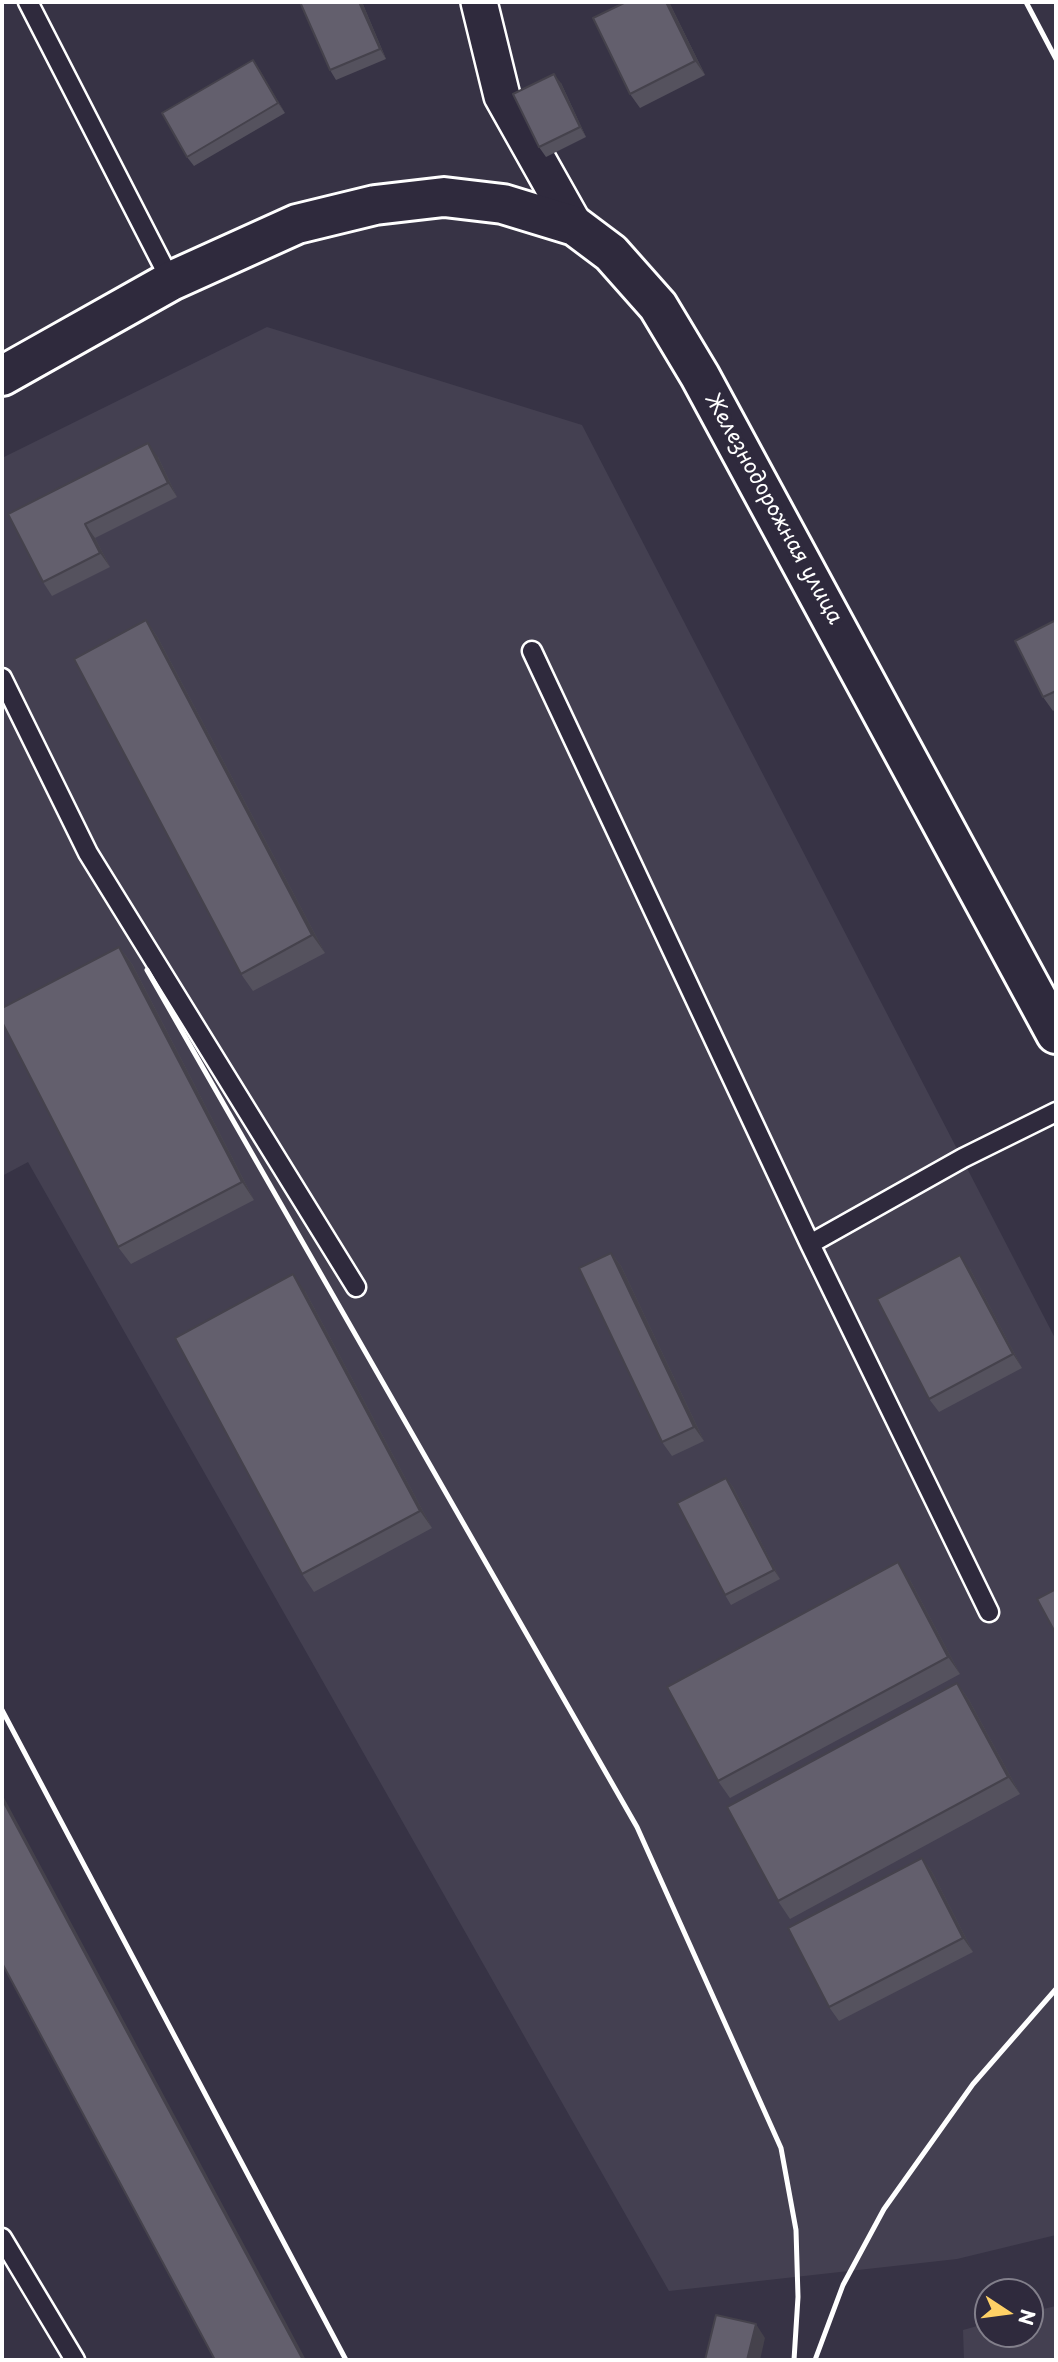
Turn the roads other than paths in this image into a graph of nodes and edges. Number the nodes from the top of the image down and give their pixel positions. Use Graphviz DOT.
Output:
graph roads {
  1 [pos="28,2"];
  2 [pos="479,2"];
  3 [pos="575,226"];
  4 [pos="171,281"];
  5 [pos="2,376"];
  6 [pos="532,650"];
  7 [pos="2,678"];
  8 [pos="1056,1034"];
  9 [pos="1056,1112"];
  10 [pos="810,1244"];
  11 [pos="356,1287"];
  12 [pos="989,1612"];
  13 [pos="2,2238"];
  14 [pos="75,2360"];
  1 -- 4 [label="lane"];
  2 -- 3 [label="street, Железнодорожная улица"];
  3 -- 4 [label="street"];
  3 -- 8 [label="street, Железнодорожная улица"];
  4 -- 5 [label="street"];
  6 -- 10 [label="lane"];
  7 -- 11 [label="lane"];
  9 -- 10 [label="lane"];
  10 -- 12 [label="lane"];
  13 -- 14 [label="lane"];
}
